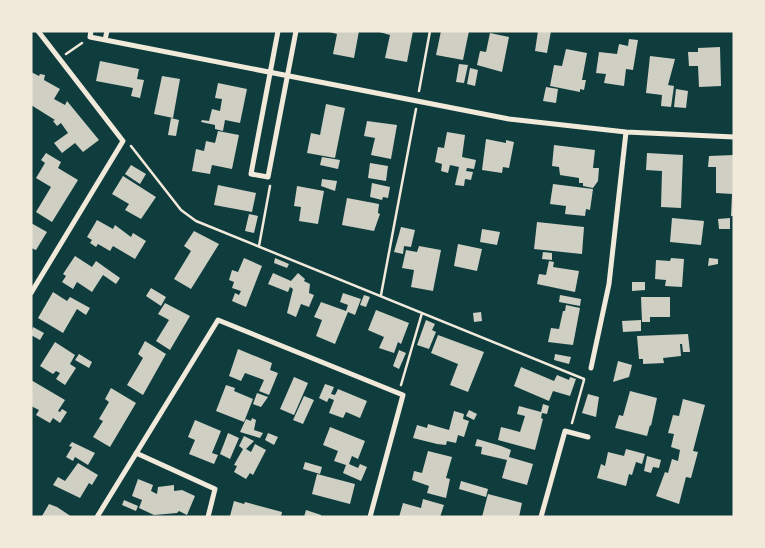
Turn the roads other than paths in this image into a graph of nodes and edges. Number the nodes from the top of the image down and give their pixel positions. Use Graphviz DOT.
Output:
graph roads {
  1 [pos="38,31"];
  2 [pos="106,31"];
  3 [pos="278,31"];
  4 [pos="296,31"];
  5 [pos="91,34"];
  6 [pos="105,40"];
  7 [pos="270,72"];
  8 [pos="287,76"];
  9 [pos="626,132"];
  10 [pos="734,137"];
  11 [pos="31,293"];
  12 [pos="591,368"];
  13 [pos="588,437"];
  14 [pos="136,453"];
  15 [pos="97,517"];
  16 [pos="208,517"];
  17 [pos="370,517"];
  18 [pos="541,517"];
  1 -- 11 [label="street"];
  2 -- 6 [label="street"];
  3 -- 7 [label="street"];
  4 -- 8 [label="street"];
  5 -- 6 [label="street"];
  6 -- 7 [label="street"];
  7 -- 8 [label="street"];
  7 -- 8 [label="street"];
  8 -- 9 [label="street"];
  9 -- 10 [label="street"];
  9 -- 12 [label="street"];
  13 -- 18 [label="street"];
  14 -- 15 [label="street"];
  14 -- 16 [label="street"];
  14 -- 17 [label="street"];
}
